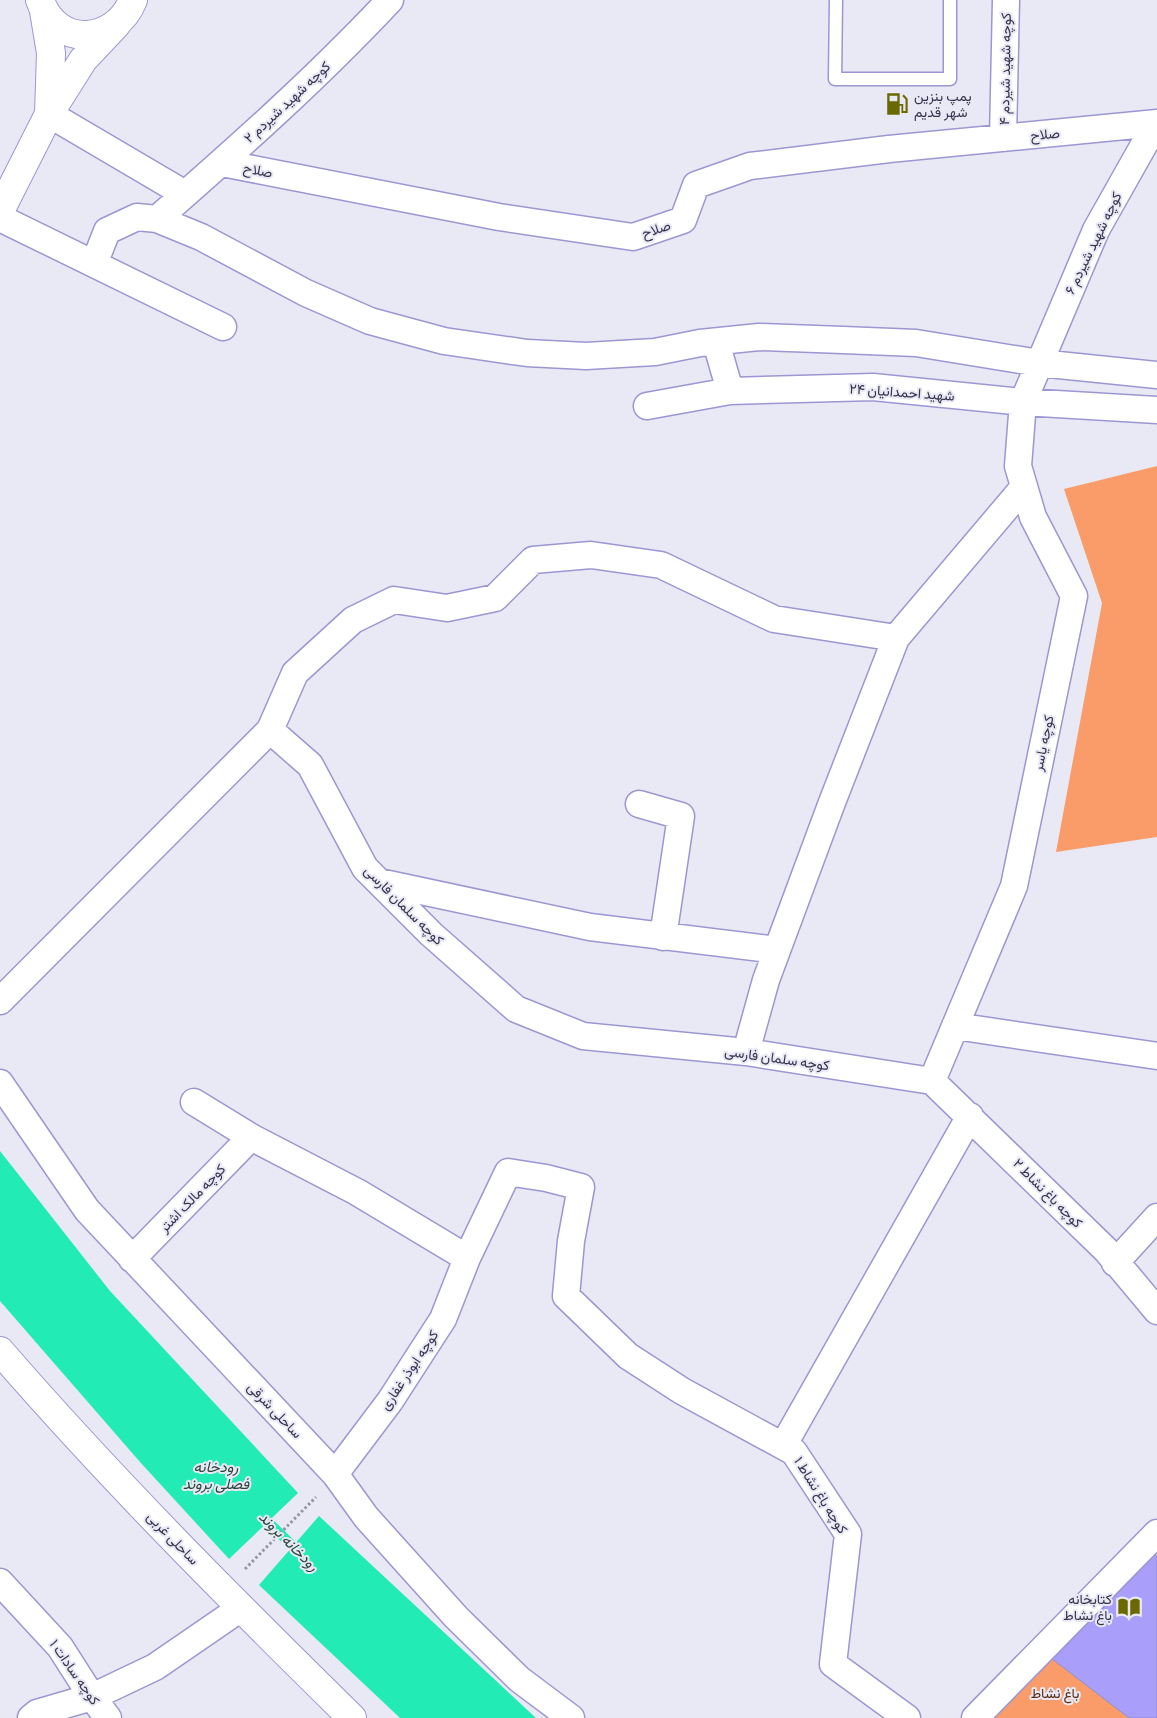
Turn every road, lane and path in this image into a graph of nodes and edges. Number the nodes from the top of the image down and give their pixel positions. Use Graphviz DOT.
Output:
graph roads {
  1 [pos="390,0"];
  2 [pos="836,0"];
  3 [pos="950,0"];
  4 [pos="1006,0"];
  5 [pos="42,5"];
  6 [pos="131,9"];
  7 [pos="49,114"];
  8 [pos="1157,123"];
  9 [pos="1157,128"];
  10 [pos="1004,138"];
  11 [pos="222,162"];
  12 [pos="185,194"];
  13 [pos="0,211"];
  14 [pos="0,218"];
  15 [pos="157,219"];
  16 [pos="94,264"];
  17 [pos="223,327"];
  18 [pos="716,342"];
  19 [pos="1039,363"];
  20 [pos="1157,375"];
  21 [pos="730,391"];
  22 [pos="1023,402"];
  23 [pos="647,406"];
  24 [pos="1157,410"];
  25 [pos="1024,487"];
  26 [pos="896,638"];
  27 [pos="270,730"];
  28 [pos="639,804"];
  29 [pos="379,882"];
  30 [pos="663,937"];
  31 [pos="777,950"];
  32 [pos="0,1001"];
  33 [pos="955,1026"];
  34 [pos="746,1052"];
  35 [pos="1157,1056"];
  36 [pos="932,1081"];
  37 [pos="0,1083"];
  38 [pos="194,1102"];
  39 [pos="970,1116"];
  40 [pos="251,1137"];
  41 [pos="1157,1217"];
  42 [pos="467,1258"];
  43 [pos="132,1259"];
  44 [pos="1115,1263"];
  45 [pos="566,1296"];
  46 [pos="1157,1311"];
  47 [pos="0,1351"];
  48 [pos="783,1446"];
  49 [pos="335,1474"];
  50 [pos="318,1496"];
  51 [pos="1155,1539"];
  52 [pos="254,1562"];
  53 [pos="0,1583"];
  54 [pos="241,1608"];
  55 [pos="92,1697"];
  56 [pos="31,1718"];
  57 [pos="108,1718"];
  58 [pos="352,1718"];
  59 [pos="571,1718"];
  60 [pos="907,1718"];
  61 [pos="975,1718"];
  1 -- 11 [label="street, کوچه شهید شیردم ۲"];
  2 -- 3 [label="lane"];
  4 -- 10 [label="street, کوچه شهید شیردم ۴"];
  5 -- 6 [label="main road"];
  5 -- 7 [label="main road"];
  6 -- 7 [label="main road"];
  7 -- 12 [label="street"];
  7 -- 13 [label="main road"];
  8 -- 10 [label="street, صلاح"];
  9 -- 19 [label="street, کوچه شهید شیردم ۶"];
  10 -- 11 [label="street, صلاح"];
  11 -- 12 [label="street, کوچه شهید شیردم ۲"];
  12 -- 15 [label="street, کوچه شهید شیردم ۲"];
  14 -- 16 [label="street"];
  15 -- 16 [label="street"];
  15 -- 18 [label="street"];
  16 -- 17 [label="street"];
  18 -- 19 [label="street"];
  18 -- 21 [label="street"];
  19 -- 20 [label="street"];
  19 -- 22 [label="street, کوچه شهید شیردم ۶"];
  21 -- 22 [label="street, شهید احمدانیان ۲۴"];
  21 -- 23 [label="street, شهید احمدانیان ۲۴"];
  22 -- 24 [label="street, شهید احمدانیان ۲۴"];
  22 -- 25 [label="street, کوچه یاسر"];
  25 -- 26 [label="street"];
  25 -- 33 [label="street, کوچه یاسر"];
  26 -- 27 [label="street"];
  26 -- 31 [label="street"];
  27 -- 29 [label="street, کوچه سلمان فارسی"];
  27 -- 32 [label="street"];
  28 -- 30 [label="street"];
  29 -- 30 [label="street"];
  29 -- 34 [label="street, کوچه سلمان فارسی"];
  30 -- 31 [label="street"];
  31 -- 34 [label="street"];
  33 -- 35 [label="street"];
  33 -- 36 [label="street, کوچه یاسر"];
  34 -- 36 [label="street, کوچه سلمان فارسی"];
  36 -- 39 [label="street, کوچه باغ نشاط ۲"];
  37 -- 43 [label="street, ساحلی شرقی"];
  38 -- 40 [label="street"];
  39 -- 44 [label="street, کوچه باغ نشاط ۲"];
  39 -- 48 [label="street"];
  40 -- 42 [label="street"];
  40 -- 43 [label="street, کوچه مالک اشتر"];
  41 -- 44 [label="street"];
  42 -- 45 [label="street, کوچه ابوذر غفاری"];
  42 -- 49 [label="street, کوچه ابوذر غفاری"];
  43 -- 49 [label="street, ساحلی شرقی"];
  44 -- 46 [label="street, کوچه باغ نشاط ۲"];
  45 -- 48 [label="street, کوچه باغ نشاط ۱"];
  47 -- 54 [label="main road, ساحلی غربی"];
  48 -- 60 [label="street, کوچه باغ نشاط ۱"];
  49 -- 59 [label="street, ساحلی شرقی"];
  50 -- 52 [label="path"];
  51 -- 61 [label="street"];
  53 -- 55 [label="street, کوچه سادات ۱"];
  54 -- 55 [label="street"];
  54 -- 58 [label="main road, ساحلی غربی"];
  55 -- 56 [label="street"];
  55 -- 57 [label="street, کوچه سادات ۱"];
}
